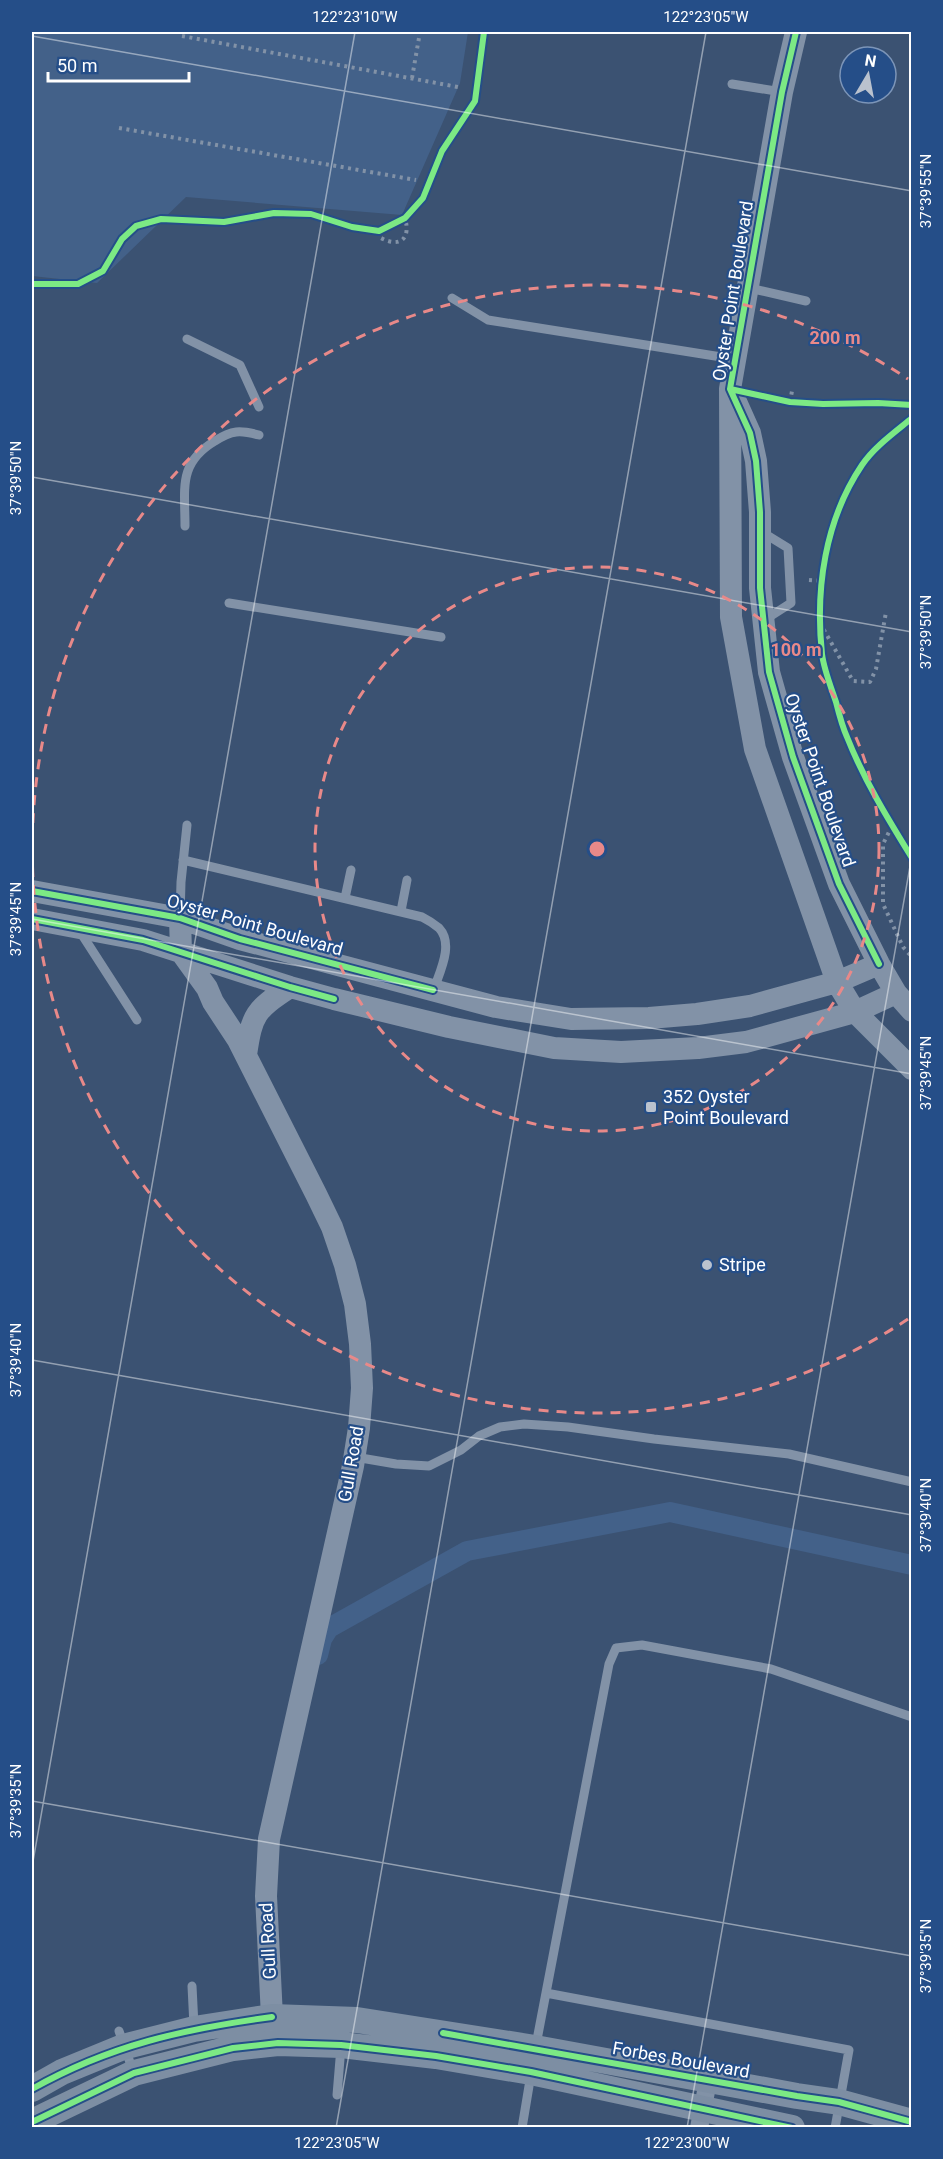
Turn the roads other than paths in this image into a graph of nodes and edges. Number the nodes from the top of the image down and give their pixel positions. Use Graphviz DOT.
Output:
graph roads {
  1 [pos="796,32"];
  2 [pos="732,84"];
  3 [pos="782,92"];
  4 [pos="746,288"];
  5 [pos="452,298"];
  6 [pos="806,300"];
  7 [pos="187,339"];
  8 [pos="735,359"];
  9 [pos="730,388"];
  10 [pos="259,406"];
  11 [pos="259,435"];
  12 [pos="185,526"];
  13 [pos="760,531"];
  14 [pos="229,603"];
  15 [pos="764,620"];
  16 [pos="441,637"];
  17 [pos="768,660"];
  18 [pos="740,665"];
  19 [pos="187,825"];
  20 [pos="183,860"];
  21 [pos="351,870"];
  22 [pos="407,880"];
  23 [pos="32,891"];
  24 [pos="345,898"];
  25 [pos="400,911"];
  26 [pos="180,918"];
  27 [pos="32,919"];
  28 [pos="77,928"];
  29 [pos="182,952"];
  30 [pos="879,964"];
  31 [pos="837,982"];
  32 [pos="290,987"];
  33 [pos="434,990"];
  34 [pos="896,993"];
  35 [pos="912,1011"];
  36 [pos="855,1012"];
  37 [pos="137,1020"];
  38 [pos="246,1055"];
  39 [pos="912,1069"];
  40 [pos="355,1457"];
  41 [pos="912,1482"];
  42 [pos="912,1717"];
  43 [pos="192,1986"];
  44 [pos="546,1993"];
  45 [pos="272,2017"];
  46 [pos="194,2029"];
  47 [pos="121,2039"];
  48 [pos="278,2043"];
  49 [pos="439,2044"];
  50 [pos="341,2045"];
  51 [pos="533,2060"];
  52 [pos="134,2073"];
  53 [pos="708,2080"];
  54 [pos="32,2089"];
  55 [pos="337,2095"];
  56 [pos="838,2102"];
  57 [pos="700,2118"];
  58 [pos="32,2122"];
  59 [pos="912,2122"];
  60 [pos="522,2127"];
  61 [pos="792,2127"];
  62 [pos="835,2127"];
  1 -- 3 [label="street, Oyster Point Boulevard"];
  2 -- 3 [label="lane"];
  3 -- 4 [label="street, Oyster Point Boulevard"];
  4 -- 6 [label="lane"];
  4 -- 8 [label="street, Oyster Point Boulevard"];
  5 -- 8 [label="lane"];
  7 -- 10 [label="lane"];
  8 -- 9 [label="street, Oyster Point Boulevard"];
  9 -- 13 [label="street, Oyster Point Boulevard"];
  9 -- 18 [label="street, Oyster Point Boulevard"];
  11 -- 12 [label="lane"];
  13 -- 15 [label="street, Oyster Point Boulevard"];
  13 -- 15 [label="lane"];
  14 -- 16 [label="lane"];
  15 -- 17 [label="street, Oyster Point Boulevard"];
  17 -- 18 [label="street"];
  17 -- 30 [label="street, Oyster Point Boulevard"];
  18 -- 31 [label="street, Oyster Point Boulevard"];
  19 -- 20 [label="lane"];
  20 -- 24 [label="lane"];
  20 -- 26 [label="lane"];
  21 -- 24 [label="lane"];
  22 -- 25 [label="lane"];
  23 -- 26 [label="street, Oyster Point Boulevard"];
  24 -- 25 [label="lane"];
  25 -- 33 [label="lane"];
  26 -- 29 [label="street"];
  26 -- 33 [label="street, Oyster Point Boulevard"];
  27 -- 28 [label="street"];
  28 -- 29 [label="street"];
  28 -- 37 [label="lane"];
  29 -- 32 [label="street"];
  29 -- 38 [label="street, Gull Road"];
  30 -- 31 [label="street, Oyster Point Boulevard"];
  30 -- 34 [label="street, Oyster Point Boulevard"];
  31 -- 33 [label="street, Oyster Point Boulevard"];
  31 -- 36 [label="street, Oyster Point Boulevard"];
  32 -- 36 [label="street"];
  32 -- 38 [label="street"];
  34 -- 35 [label="street, Oyster Point Boulevard"];
  34 -- 36 [label="street"];
  36 -- 39 [label="street, Oyster Point Boulevard"];
  38 -- 40 [label="street, Gull Road"];
  40 -- 41 [label="lane"];
  40 -- 45 [label="street, Gull Road"];
  42 -- 44 [label="lane"];
  43 -- 46 [label="lane"];
  44 -- 51 [label="lane"];
  44 -- 56 [label="lane"];
  45 -- 46 [label="main road, Forbes Boulevard"];
  45 -- 48 [label="street, Gull Road"];
  45 -- 49 [label="main road, Forbes Boulevard"];
  46 -- 47 [label="main road, Forbes Boulevard"];
  47 -- 52 [label="lane"];
  47 -- 54 [label="main road, Forbes Boulevard"];
  48 -- 50 [label="main road, Forbes Boulevard"];
  48 -- 52 [label="main road, Forbes Boulevard"];
  49 -- 50 [label="main road, Forbes Boulevard"];
  49 -- 51 [label="main road, Forbes Boulevard"];
  50 -- 55 [label="lane"];
  51 -- 53 [label="main road, Forbes Boulevard"];
  51 -- 57 [label="main road, Forbes Boulevard"];
  51 -- 60 [label="lane"];
  52 -- 58 [label="main road, Forbes Boulevard"];
  53 -- 56 [label="main road, Forbes Boulevard"];
  53 -- 57 [label="street"];
  56 -- 59 [label="main road, Forbes Boulevard"];
  56 -- 62 [label="lane"];
  57 -- 61 [label="main road, Forbes Boulevard"];
}
